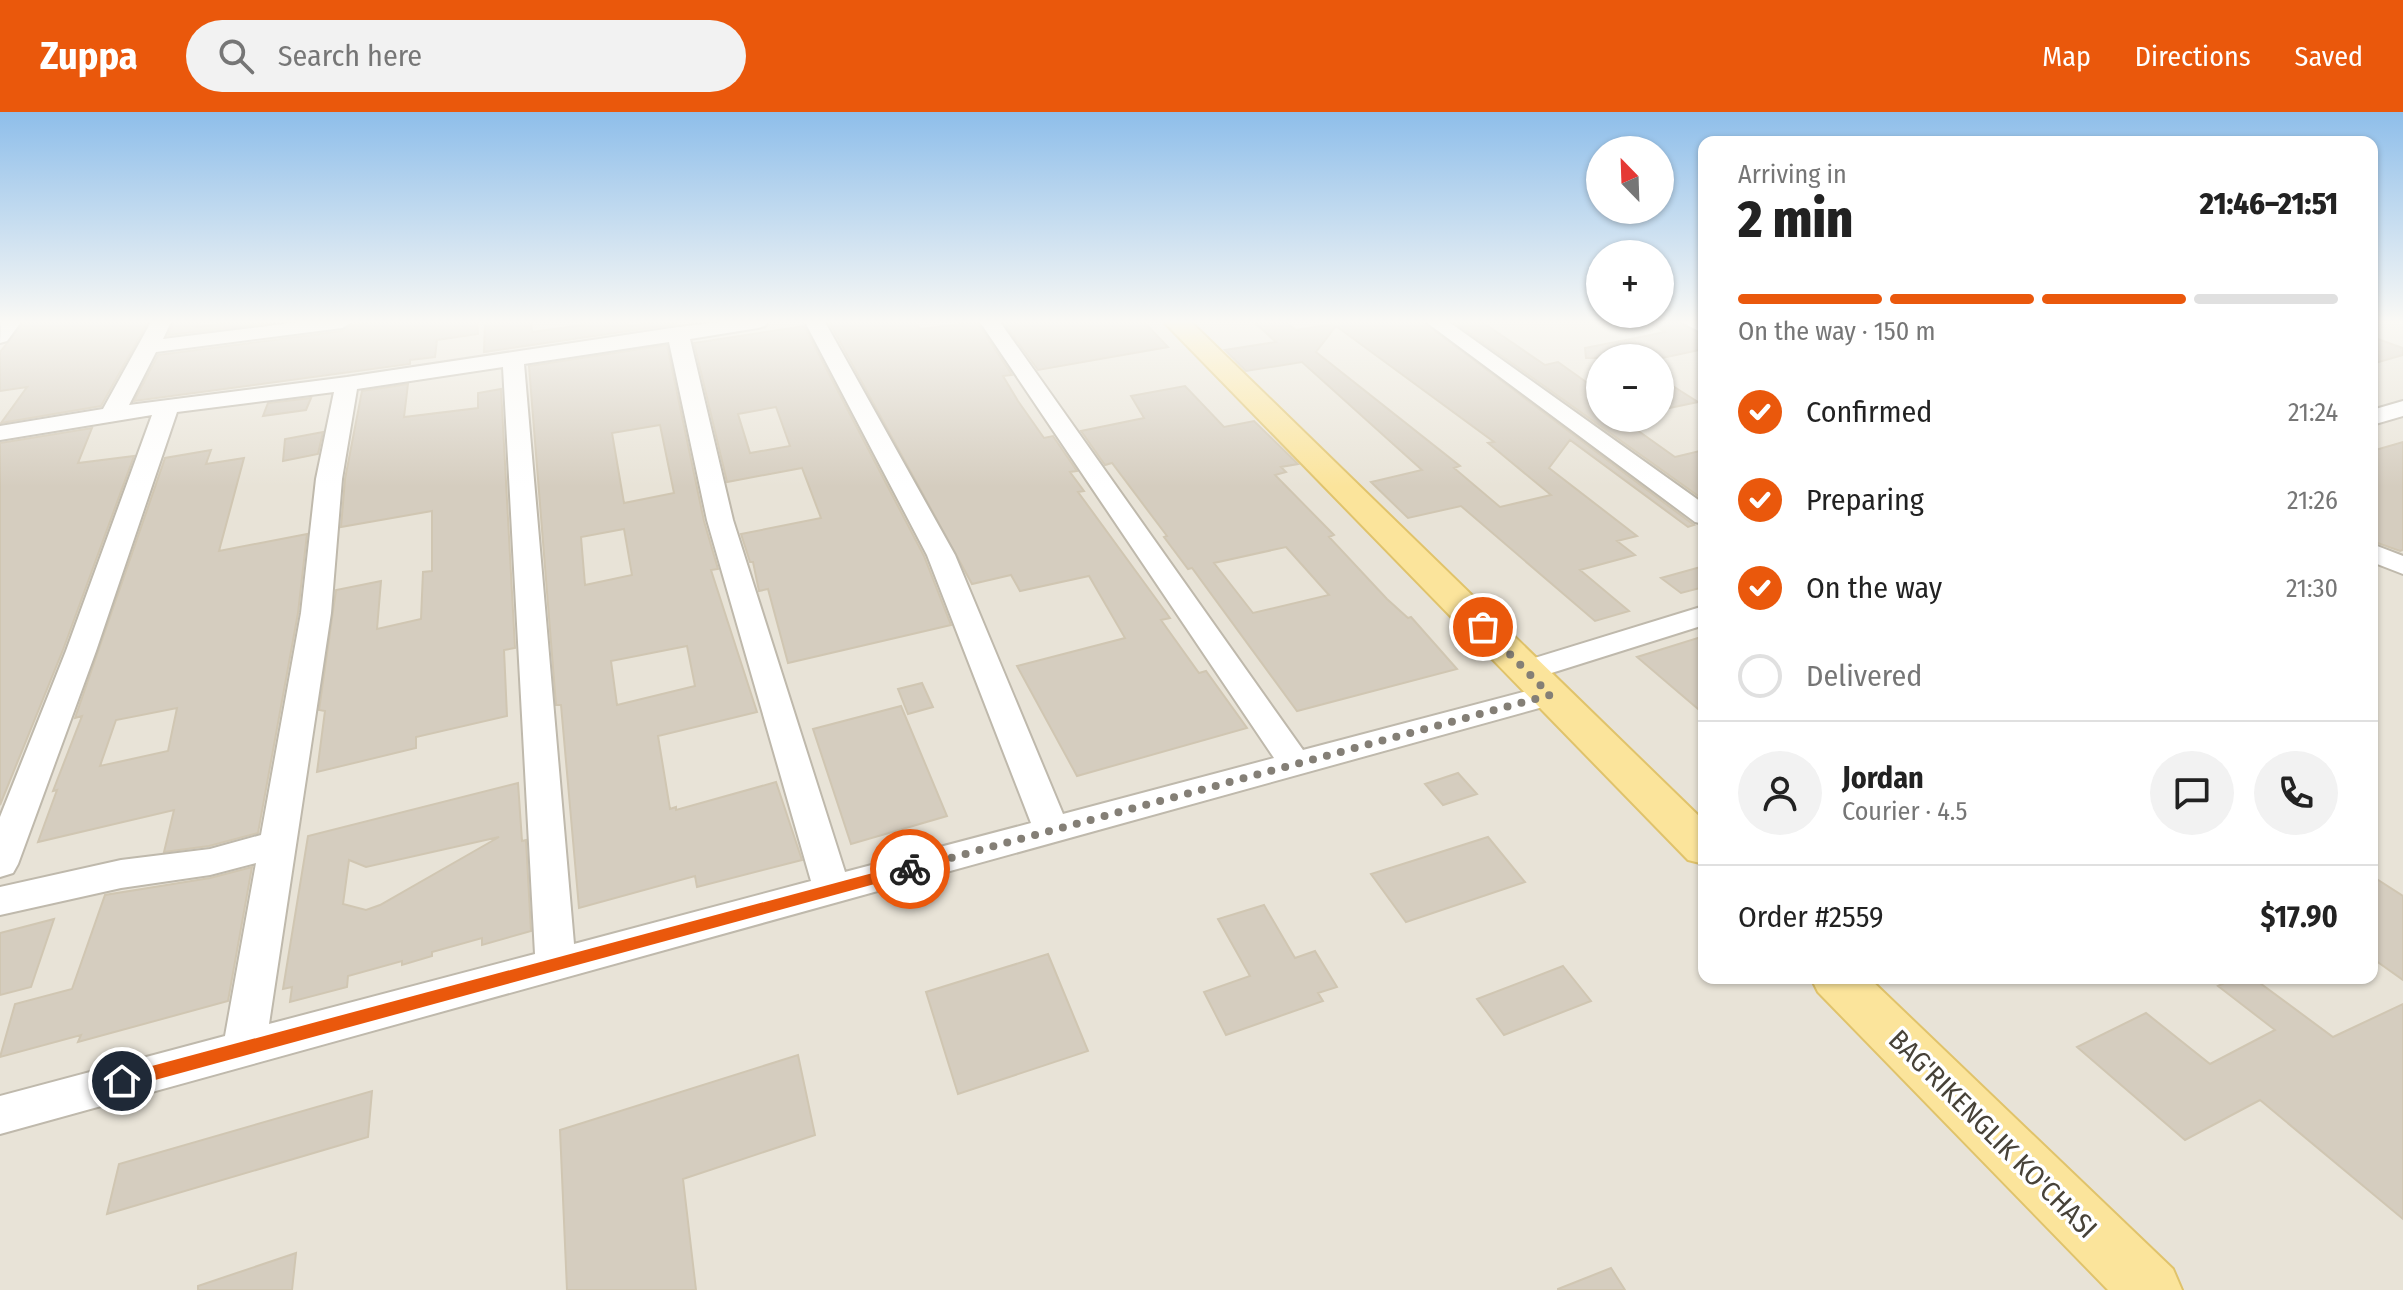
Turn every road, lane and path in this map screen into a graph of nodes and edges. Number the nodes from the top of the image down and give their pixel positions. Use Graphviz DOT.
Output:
graph roads {
  1 [pos="132,377"];
  2 [pos="394,377"];
  3 [pos="514,377"];
  4 [pos="688,377"];
  5 [pos="845,377"];
  6 [pos="1028,377"];
  7 [pos="1232,377"];
  8 [pos="1512,377"];
  9 [pos="347,384"];
  10 [pos="167,406"];
  11 [pos="2403,408"];
  12 [pos="112,415"];
  13 [pos="2378,416"];
  14 [pos="0,433"];
  15 [pos="1698,512"];
  16 [pos="2378,555"];
  17 [pos="2403,566"];
  18 [pos="1698,617"];
  19 [pos="1538,683"];
  20 [pos="1295,764"];
  21 [pos="1052,831"];
  22 [pos="1698,842"];
  23 [pos="277,844"];
  24 [pos="0,864"];
  25 [pos="832,889"];
  26 [pos="0,901"];
  27 [pos="556,965"];
  28 [pos="1842,984"];
  29 [pos="244,1048"];
  30 [pos="0,1115"];
  31 [pos="2151,1290"];
  1 -- 12 [label="street"];
  2 -- 9 [label="street"];
  3 -- 27 [label="street"];
  4 -- 25 [label="street"];
  5 -- 21 [label="street"];
  6 -- 20 [label="street"];
  7 -- 19 [label="main road"];
  8 -- 15 [label="street"];
  9 -- 10 [label="street"];
  9 -- 23 [label="street"];
  10 -- 12 [label="street"];
  10 -- 24 [label="street"];
  11 -- 13 [label="street"];
  12 -- 14 [label="street"];
  16 -- 17 [label="street"];
  18 -- 19 [label="street"];
  19 -- 20 [label="street"];
  19 -- 22 [label="main road"];
  20 -- 21 [label="street"];
  21 -- 25 [label="street"];
  23 -- 26 [label="street"];
  23 -- 29 [label="street"];
  25 -- 27 [label="street"];
  27 -- 29 [label="street"];
  28 -- 31 [label="main road, BAG'RIKENGLIK KO'CHASI"];
  29 -- 30 [label="street"];
}
